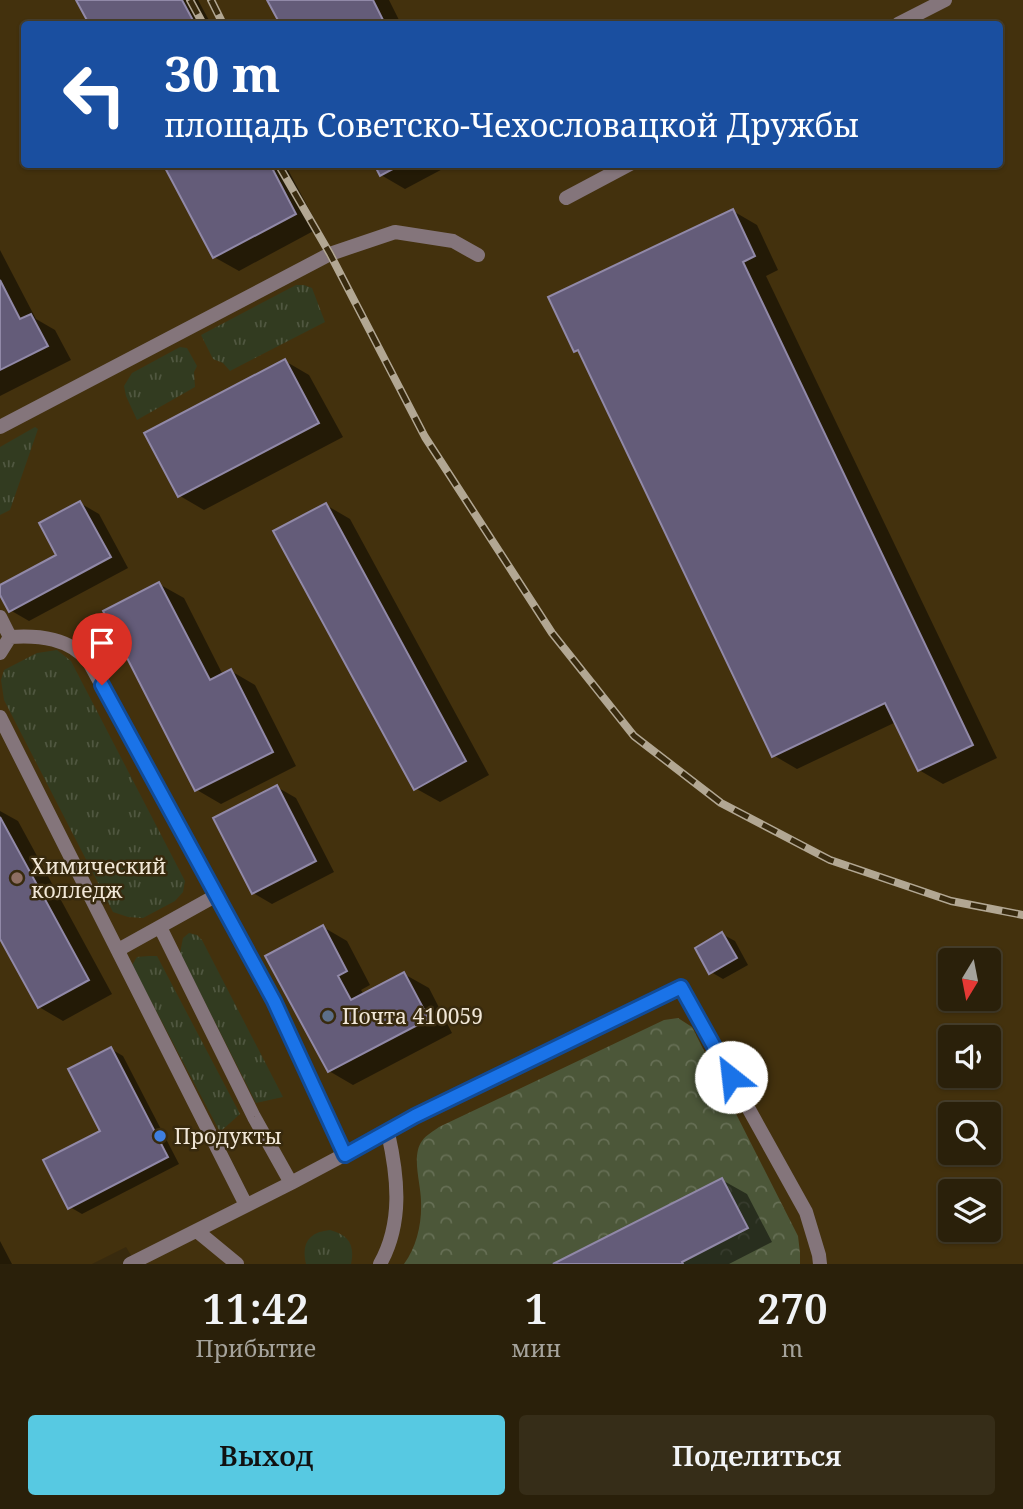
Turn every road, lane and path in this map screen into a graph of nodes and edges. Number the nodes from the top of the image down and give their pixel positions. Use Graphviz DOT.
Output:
graph roads {
  1 [pos="946,0"];
  2 [pos="904,21"];
  3 [pos="622,168"];
  4 [pos="566,198"];
  5 [pos="478,255"];
  6 [pos="0,427"];
  7 [pos="0,617"];
  8 [pos="10,636"];
  9 [pos="0,653"];
  10 [pos="0,717"];
  11 [pos="217,895"];
  12 [pos="160,927"];
  13 [pos="118,950"];
  14 [pos="388,1133"];
  15 [pos="345,1155"];
  16 [pos="291,1183"];
  17 [pos="246,1205"];
  18 [pos="197,1230"];
  19 [pos="131,1264"];
  20 [pos="237,1264"];
  21 [pos="380,1264"];
  22 [pos="820,1264"];
  1 -- 2 [label="lane"];
  3 -- 4 [label="lane"];
  5 -- 6 [label="lane"];
  7 -- 8 [label="lane"];
  8 -- 9 [label="lane"];
  8 -- 11 [label="lane"];
  10 -- 13 [label="lane"];
  11 -- 12 [label="lane"];
  11 -- 15 [label="lane"];
  12 -- 13 [label="lane"];
  12 -- 16 [label="lane"];
  13 -- 17 [label="lane"];
  14 -- 15 [label="lane"];
  14 -- 21 [label="lane"];
  14 -- 22 [label="lane"];
  15 -- 16 [label="lane"];
  16 -- 17 [label="lane"];
  17 -- 18 [label="lane"];
  18 -- 19 [label="lane"];
  18 -- 20 [label="lane"];
}
